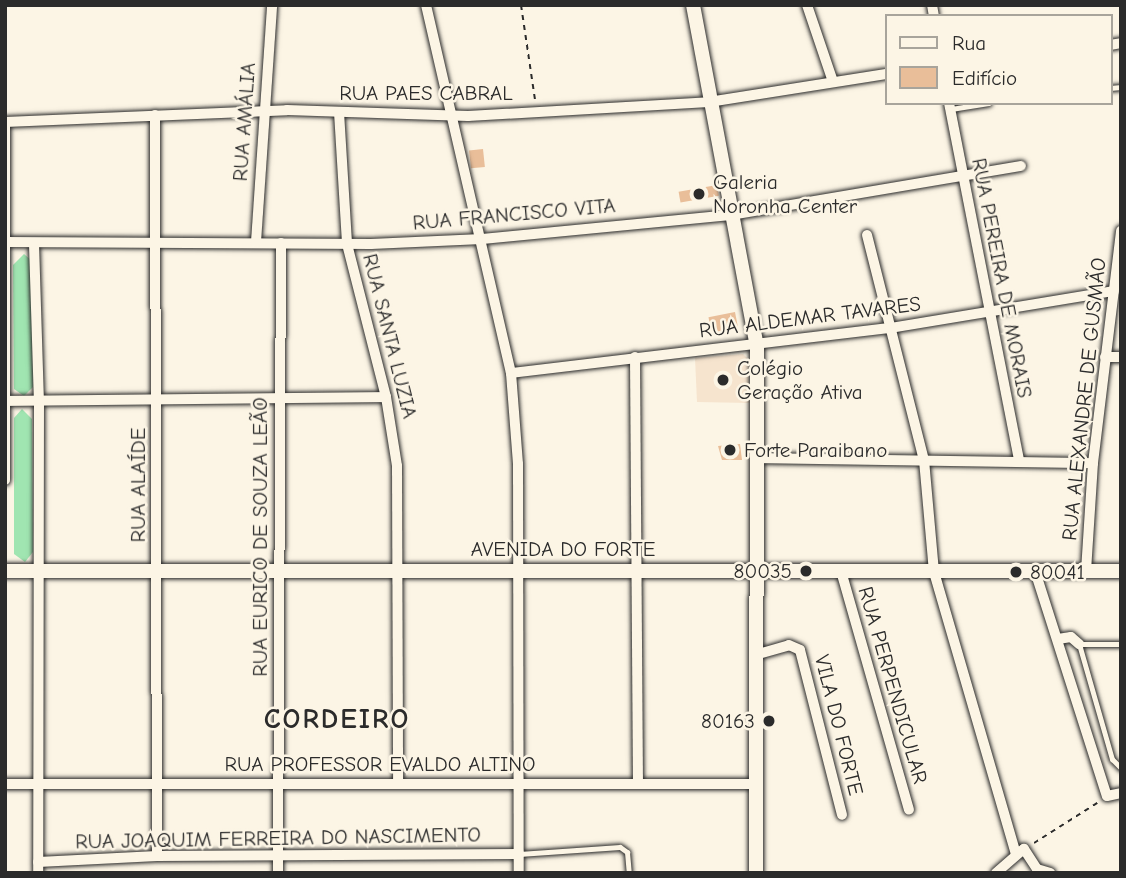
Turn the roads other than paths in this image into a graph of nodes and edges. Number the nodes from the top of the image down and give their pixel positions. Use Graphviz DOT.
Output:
graph roads {
  1 [pos="272,5"];
  2 [pos="426,5"];
  3 [pos="693,5"];
  4 [pos="807,5"];
  5 [pos="884,74"];
  6 [pos="833,82"];
  7 [pos="709,102"];
  8 [pos="950,106"];
  9 [pos="262,112"];
  10 [pos="339,112"];
  11 [pos="155,115"];
  12 [pos="451,117"];
  13 [pos="5,122"];
  14 [pos="1021,166"];
  15 [pos="961,173"];
  16 [pos="732,215"];
  17 [pos="1121,231"];
  18 [pos="867,235"];
  19 [pos="482,239"];
  20 [pos="6,242"];
  21 [pos="256,242"];
  22 [pos="281,243"];
  23 [pos="34,244"];
  24 [pos="156,244"];
  25 [pos="347,244"];
  26 [pos="1114,291"];
  27 [pos="990,310"];
  28 [pos="890,328"];
  29 [pos="757,346"];
  30 [pos="635,357"];
  31 [pos="1105,357"];
  32 [pos="1121,357"];
  33 [pos="511,373"];
  34 [pos="386,397"];
  35 [pos="280,400"];
  36 [pos="6,401"];
  37 [pos="39,401"];
  38 [pos="157,402"];
  39 [pos="758,458"];
  40 [pos="924,460"];
  41 [pos="1019,460"];
  42 [pos="1093,463"];
  43 [pos="5,480"];
  44 [pos="278,569"];
  45 [pos="36,570"];
  46 [pos="157,570"];
  47 [pos="400,570"];
  48 [pos="518,570"];
  49 [pos="5,571"];
  50 [pos="638,571"];
  51 [pos="841,571"];
  52 [pos="1035,571"];
  53 [pos="1086,571"];
  54 [pos="1121,571"];
  55 [pos="934,572"];
  56 [pos="759,573"];
  57 [pos="1058,639"];
  58 [pos="1079,644"];
  59 [pos="1121,644"];
  60 [pos="755,655"];
  61 [pos="1121,768"];
  62 [pos="277,782"];
  63 [pos="398,782"];
  64 [pos="156,783"];
  65 [pos="5,784"];
  66 [pos="36,784"];
  67 [pos="638,784"];
  68 [pos="519,785"];
  69 [pos="755,785"];
  70 [pos="1121,793"];
  71 [pos="909,810"];
  72 [pos="842,815"];
  73 [pos="1020,851"];
  74 [pos="519,854"];
  75 [pos="157,856"];
  76 [pos="278,856"];
  77 [pos="38,867"];
  78 [pos="278,873"];
  79 [pos="519,873"];
  80 [pos="629,873"];
  81 [pos="757,873"];
  82 [pos="996,873"];
  83 [pos="1050,873"];
  1 -- 9 [label="street, RUA AMÁLIA"];
  2 -- 12 [label="street"];
  3 -- 7 [label="street"];
  4 -- 6 [label="street"];
  5 -- 6 [label="street, RUA PAES CABRAL"];
  6 -- 7 [label="street, RUA PAES CABRAL"];
  7 -- 12 [label="street, RUA PAES CABRAL"];
  7 -- 16 [label="street"];
  8 -- 15 [label="street, RUA PEREIRA DE MORAIS"];
  9 -- 10 [label="street, RUA PAES CABRAL"];
  9 -- 11 [label="street, RUA PAES CABRAL"];
  9 -- 21 [label="street, RUA AMÁLIA"];
  10 -- 12 [label="street, RUA PAES CABRAL"];
  10 -- 25 [label="street, RUA SANTA LUZIA"];
  11 -- 13 [label="street, RUA PAES CABRAL"];
  11 -- 24 [label="street, RUA ALAÍDE"];
  12 -- 19 [label="street"];
  13 -- 20 [label="street"];
  14 -- 15 [label="street, RUA FRANCISCO VITA"];
  15 -- 16 [label="street, RUA FRANCISCO VITA"];
  15 -- 27 [label="street, RUA PEREIRA DE MORAIS"];
  16 -- 19 [label="street, RUA FRANCISCO VITA"];
  16 -- 29 [label="street"];
  17 -- 26 [label="street, RUA ALEXANDRE DE GUSMÃO"];
  18 -- 28 [label="street"];
  19 -- 25 [label="street, RUA FRANCISCO VITA"];
  19 -- 33 [label="street"];
  20 -- 23 [label="street, RUA FRANCISCO VITA"];
  20 -- 36 [label="street"];
  21 -- 22 [label="street, RUA FRANCISCO VITA"];
  21 -- 24 [label="street, RUA FRANCISCO VITA"];
  22 -- 25 [label="street, RUA FRANCISCO VITA"];
  22 -- 35 [label="street, RUA EURICO DE SOUZA LEÃO"];
  23 -- 24 [label="street, RUA FRANCISCO VITA"];
  23 -- 37 [label="street"];
  24 -- 38 [label="street, RUA ALAÍDE"];
  25 -- 34 [label="street, RUA SANTA LUZIA"];
  26 -- 27 [label="street, RUA ALDEMAR TAVARES"];
  26 -- 31 [label="street, RUA ALEXANDRE DE GUSMÃO"];
  27 -- 28 [label="street, RUA ALDEMAR TAVARES"];
  27 -- 41 [label="street, RUA PEREIRA DE MORAIS"];
  28 -- 29 [label="street, RUA ALDEMAR TAVARES"];
  28 -- 40 [label="street"];
  29 -- 30 [label="street, RUA ALDEMAR TAVARES"];
  29 -- 39 [label="street"];
  30 -- 33 [label="street, RUA ALDEMAR TAVARES"];
  30 -- 50 [label="street"];
  31 -- 32 [label="street"];
  31 -- 42 [label="street, RUA ALEXANDRE DE GUSMÃO"];
  33 -- 48 [label="street"];
  34 -- 35 [label="street"];
  34 -- 47 [label="street, RUA SANTA LUZIA"];
  35 -- 38 [label="street"];
  35 -- 44 [label="street, RUA EURICO DE SOUZA LEÃO"];
  36 -- 37 [label="street"];
  36 -- 43 [label="street"];
  37 -- 38 [label="street"];
  37 -- 45 [label="street"];
  38 -- 46 [label="street, RUA ALAÍDE"];
  39 -- 40 [label="street"];
  39 -- 56 [label="street"];
  40 -- 41 [label="street"];
  40 -- 55 [label="street"];
  41 -- 42 [label="street"];
  42 -- 53 [label="street, RUA ALEXANDRE DE GUSMÃO"];
  44 -- 46 [label="street, AVENIDA DO FORTE"];
  44 -- 47 [label="street, AVENIDA DO FORTE"];
  44 -- 62 [label="street, RUA EURICO DE SOUZA LEÃO"];
  45 -- 46 [label="street, AVENIDA DO FORTE"];
  45 -- 49 [label="street, AVENIDA DO FORTE"];
  45 -- 66 [label="street"];
  46 -- 64 [label="street, RUA ALAÍDE"];
  47 -- 48 [label="street, AVENIDA DO FORTE"];
  47 -- 63 [label="street, RUA SANTA LUZIA"];
  48 -- 50 [label="street, AVENIDA DO FORTE"];
  48 -- 68 [label="street"];
  50 -- 56 [label="street, AVENIDA DO FORTE"];
  50 -- 67 [label="street"];
  51 -- 55 [label="street, AVENIDA DO FORTE"];
  51 -- 56 [label="street, AVENIDA DO FORTE"];
  51 -- 71 [label="street, RUA PERPENDICULAR"];
  52 -- 53 [label="street, AVENIDA DO FORTE"];
  52 -- 55 [label="street, AVENIDA DO FORTE"];
  52 -- 57 [label="street"];
  53 -- 54 [label="street, AVENIDA DO FORTE"];
  55 -- 73 [label="street"];
  56 -- 60 [label="street"];
  57 -- 58 [label="street"];
  57 -- 70 [label="street"];
  58 -- 59 [label="lane"];
  58 -- 61 [label="lane"];
  60 -- 69 [label="street"];
  60 -- 72 [label="street, VILA DO FORTE"];
  62 -- 63 [label="street, RUA PROFESSOR EVALDO ALTINO"];
  62 -- 64 [label="street, RUA PROFESSOR EVALDO ALTINO"];
  62 -- 76 [label="street, RUA EURICO DE SOUZA LEÃO"];
  63 -- 68 [label="street, RUA PROFESSOR EVALDO ALTINO"];
  64 -- 66 [label="street, RUA PROFESSOR EVALDO ALTINO"];
  64 -- 75 [label="street, RUA ALAÍDE"];
  65 -- 66 [label="street, RUA PROFESSOR EVALDO ALTINO"];
  66 -- 77 [label="street"];
  67 -- 68 [label="street, RUA PROFESSOR EVALDO ALTINO"];
  67 -- 69 [label="street, RUA PROFESSOR EVALDO ALTINO"];
  68 -- 74 [label="street"];
  69 -- 81 [label="street"];
  73 -- 82 [label="street"];
  73 -- 83 [label="street"];
  74 -- 76 [label="street, RUA JOAQUIM FERREIRA DO NASCIMENTO"];
  74 -- 79 [label="street"];
  74 -- 80 [label="lane"];
  75 -- 76 [label="street, RUA JOAQUIM FERREIRA DO NASCIMENTO"];
  75 -- 77 [label="street, RUA JOAQUIM FERREIRA DO NASCIMENTO"];
  76 -- 78 [label="street, RUA EURICO DE SOUZA LEÃO"];
}
